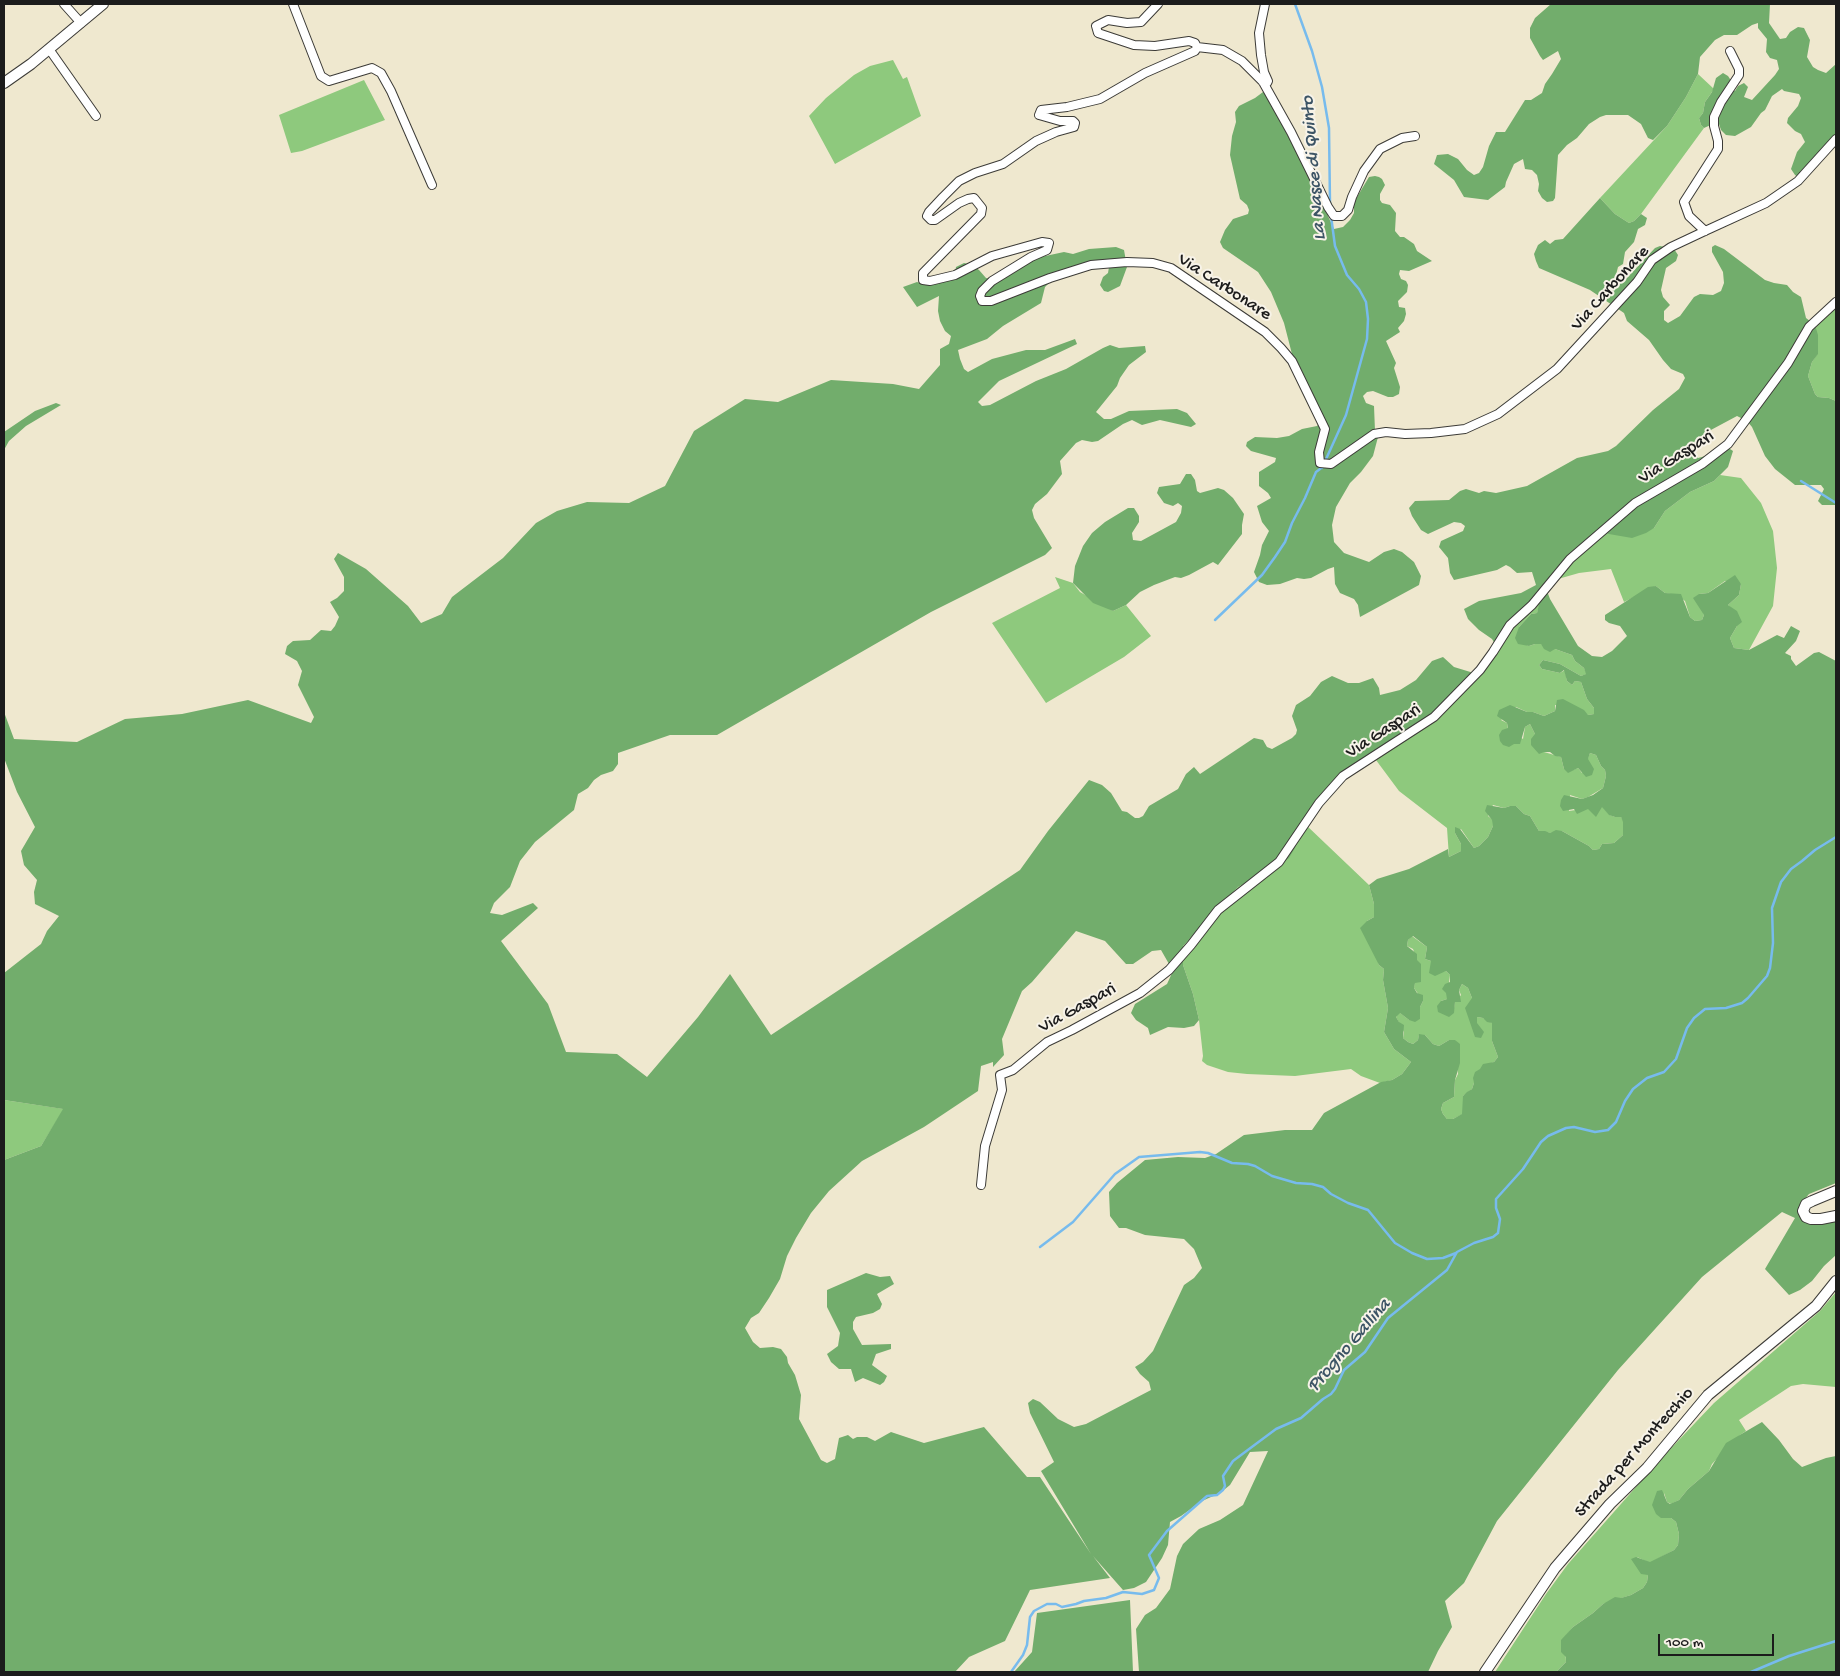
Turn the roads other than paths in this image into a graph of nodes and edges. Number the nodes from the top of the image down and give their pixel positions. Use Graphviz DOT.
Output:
graph roads {
  1 [pos="64,4"];
  2 [pos="103,4"];
  3 [pos="293,4"];
  4 [pos="1158,4"];
  5 [pos="1265,4"];
  6 [pos="81,23"];
  7 [pos="1198,46"];
  8 [pos="49,49"];
  9 [pos="1730,51"];
  10 [pos="1263,82"];
  11 [pos="4,83"];
  12 [pos="96,116"];
  13 [pos="1415,136"];
  14 [pos="1836,139"];
  15 [pos="432,186"];
  16 [pos="1705,231"];
  17 [pos="1836,302"];
  18 [pos="981,1186"];
  19 [pos="1836,1191"];
  20 [pos="1836,1216"];
  21 [pos="1836,1282"];
  22 [pos="1485,1672"];
  1 -- 6 [label="street"];
  2 -- 6 [label="street"];
  3 -- 15 [label="street"];
  4 -- 7 [label="street"];
  5 -- 10 [label="street"];
  6 -- 8 [label="street"];
  7 -- 10 [label="street"];
  7 -- 16 [label="street, Via Carbonare"];
  8 -- 11 [label="street"];
  8 -- 12 [label="street"];
  9 -- 16 [label="street"];
  10 -- 13 [label="street"];
  14 -- 16 [label="street, Via Carbonare"];
  17 -- 18 [label="street, Via Gaspari"];
  19 -- 20 [label="street"];
  21 -- 22 [label="street, Strada per Montecchio"];
}
